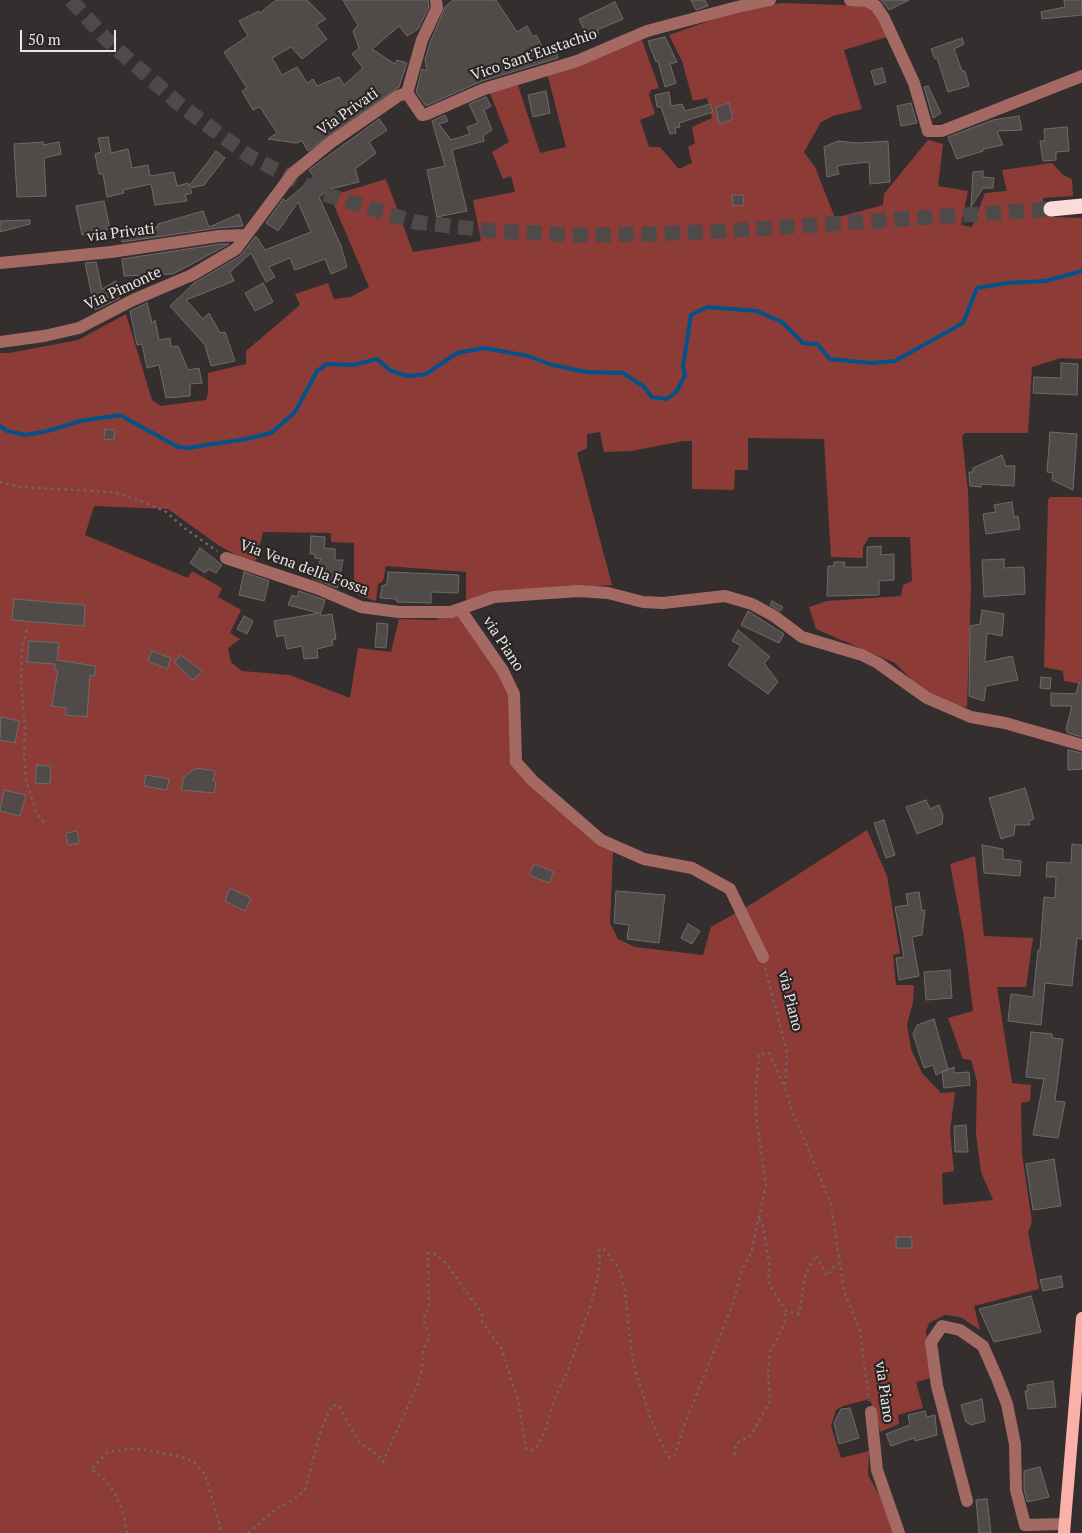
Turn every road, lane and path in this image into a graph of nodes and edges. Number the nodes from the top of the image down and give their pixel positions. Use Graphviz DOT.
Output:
graph roads {
  1 [pos="450,0"];
  2 [pos="770,0"];
  3 [pos="850,0"];
  4 [pos="735,3"];
  5 [pos="437,4"];
  6 [pos="1082,76"];
  7 [pos="407,93"];
  8 [pos="1082,206"];
  9 [pos="1051,209"];
  10 [pos="246,236"];
  11 [pos="0,263"];
  12 [pos="0,342"];
  13 [pos="0,482"];
  14 [pos="226,558"];
  15 [pos="460,609"];
  16 [pos="27,630"];
  17 [pos="1082,745"];
  18 [pos="46,825"];
  19 [pos="762,957"];
  20 [pos="785,1088"];
  21 [pos="758,1220"];
  22 [pos="839,1264"];
  23 [pos="786,1311"];
  24 [pos="1082,1318"];
  25 [pos="871,1412"];
  26 [pos="734,1455"];
  27 [pos="967,1501"];
  28 [pos="1064,1528"];
  29 [pos="127,1533"];
  30 [pos="222,1533"];
  31 [pos="248,1533"];
  32 [pos="899,1533"];
  1 -- 5 [label="street"];
  2 -- 4 [label="street, Vico Sant'Eustachio"];
  3 -- 6 [label="street"];
  4 -- 7 [label="street, Vico Sant'Eustachio"];
  5 -- 7 [label="street"];
  7 -- 10 [label="street, Via Privati"];
  8 -- 9 [label="highway"];
  10 -- 11 [label="street, via Privati"];
  10 -- 12 [label="street, Via Pimonte"];
  13 -- 14 [label="path"];
  14 -- 15 [label="street, Via Vena della Fossa"];
  15 -- 17 [label="street, Via Vena della Fossa"];
  15 -- 19 [label="street, via Piano"];
  16 -- 18 [label="path"];
  19 -- 20 [label="path, via Piano"];
  20 -- 21 [label="path"];
  20 -- 22 [label="path, via Piano"];
  21 -- 23 [label="path"];
  21 -- 31 [label="path"];
  22 -- 23 [label="path"];
  22 -- 25 [label="path, via Piano"];
  23 -- 26 [label="path"];
  24 -- 28 [label="main road"];
  25 -- 32 [label="street, via Piano"];
  27 -- 28 [label="street"];
  29 -- 30 [label="path"];
}
